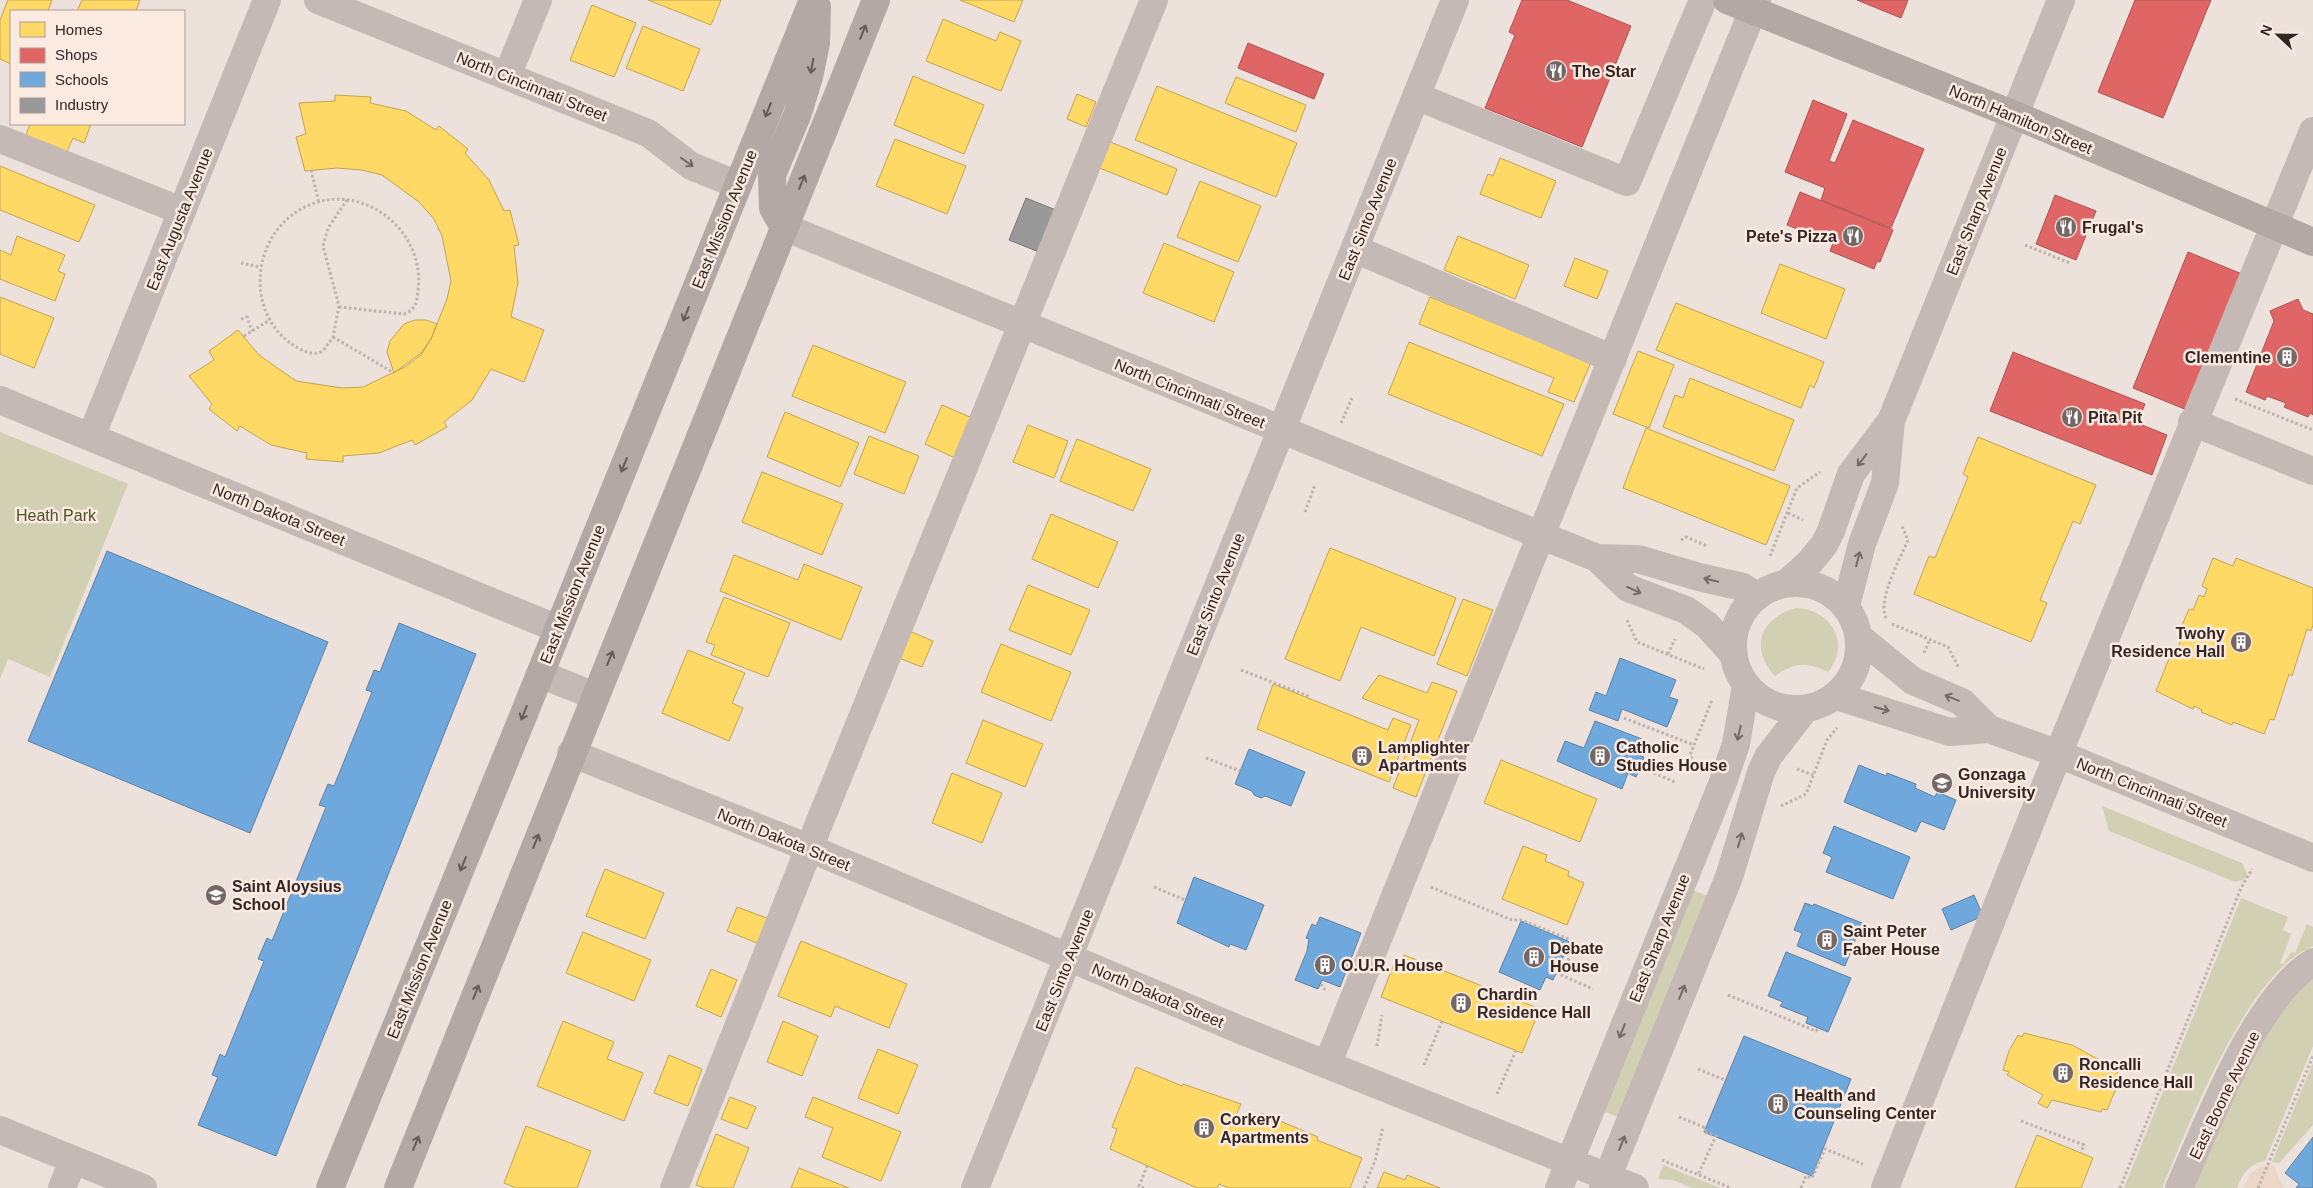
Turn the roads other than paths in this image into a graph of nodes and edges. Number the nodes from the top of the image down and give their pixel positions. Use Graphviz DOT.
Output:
graph roads {
  1 [pos="267,0"];
  2 [pos="318,0"];
  3 [pos="538,0"];
  4 [pos="813,0"];
  5 [pos="817,0"];
  6 [pos="876,0"];
  7 [pos="1154,0"];
  8 [pos="1455,0"];
  9 [pos="1703,0"];
  10 [pos="1727,0"];
  11 [pos="2061,0"];
  12 [pos="1755,5"];
  13 [pos="507,76"];
  14 [pos="1416,96"];
  15 [pos="2015,115"];
  16 [pos="2313,131"];
  17 [pos="0,139"];
  18 [pos="738,185"];
  19 [pos="182,211"];
  20 [pos="2273,226"];
  21 [pos="784,227"];
  22 [pos="2313,242"];
  23 [pos="1355,249"];
  24 [pos="1021,325"];
  25 [pos="1613,359"];
  26 [pos="0,400"];
  27 [pos="1891,421"];
  28 [pos="2192,422"];
  29 [pos="1280,429"];
  30 [pos="91,437"];
  31 [pos="2313,471"];
  32 [pos="1542,536"];
  33 [pos="1597,558"];
  34 [pos="1787,583"];
  35 [pos="1757,596"];
  36 [pos="1846,606"];
  37 [pos="558,628"];
  38 [pos="1859,637"];
  39 [pos="1734,655"];
  40 [pos="540,674"];
  41 [pos="1746,685"];
  42 [pos="595,696"];
  43 [pos="1836,696"];
  44 [pos="1805,708"];
  45 [pos="1989,728"];
  46 [pos="571,753"];
  47 [pos="2059,754"];
  48 [pos="809,848"];
  49 [pos="2313,858"];
  50 [pos="1068,958"];
  51 [pos="2313,962"];
  52 [pos="1327,1065"];
  53 [pos="0,1130"];
  54 [pos="73,1160"];
  55 [pos="1570,1161"];
  56 [pos="1606,1182"];
  57 [pos="1888,1182"];
  58 [pos="62,1188"];
  59 [pos="143,1188"];
  60 [pos="330,1188"];
  61 [pos="398,1188"];
  62 [pos="674,1188"];
  63 [pos="975,1188"];
  64 [pos="1559,1188"];
  65 [pos="1635,1188"];
  66 [pos="2179,1188"];
  1 -- 19 [label="street, East Augusta Avenue"];
  2 -- 13 [label="street, North Cincinnati Street"];
  3 -- 13 [label="street"];
  4 -- 18 [label="main road, East Mission Avenue, one-way"];
  5 -- 21 [label="main road, one-way"];
  21 -- 6 [label="main road, one-way"];
  7 -- 24 [label="street"];
  8 -- 14 [label="street, East Sinto Avenue"];
  9 -- 14 [label="street"];
  10 -- 12 [label="main road, North Hamilton Street"];
  11 -- 15 [label="street, East Sharp Avenue"];
  12 -- 15 [label="main road, North Hamilton Street"];
  12 -- 25 [label="street"];
  13 -- 18 [label="street, North Cincinnati Street, one-way"];
  14 -- 23 [label="street, East Sinto Avenue"];
  15 -- 20 [label="main road, North Hamilton Street"];
  15 -- 27 [label="street, East Sharp Avenue"];
  16 -- 20 [label="street"];
  17 -- 19 [label="street"];
  18 -- 37 [label="main road, East Mission Avenue, one-way"];
  19 -- 30 [label="street, East Augusta Avenue"];
  20 -- 22 [label="main road, North Hamilton Street"];
  20 -- 28 [label="street"];
  21 -- 24 [label="street, North Cincinnati Street"];
  42 -- 21 [label="main road, one-way"];
  23 -- 25 [label="street"];
  23 -- 29 [label="street, East Sinto Avenue"];
  24 -- 29 [label="street, North Cincinnati Street"];
  24 -- 48 [label="street"];
  25 -- 32 [label="street"];
  26 -- 30 [label="street, North Dakota Street"];
  27 -- 34 [label="street, East Sharp Avenue, one-way"];
  36 -- 27 [label="street, East Sharp Avenue, one-way"];
  28 -- 31 [label="street"];
  28 -- 47 [label="street"];
  29 -- 32 [label="street, North Cincinnati Street"];
  29 -- 50 [label="street, East Sinto Avenue"];
  30 -- 37 [label="street, North Dakota Street"];
  32 -- 33 [label="street, North Cincinnati Street"];
  32 -- 52 [label="street"];
  35 -- 33 [label="street, North Cincinnati Street, one-way"];
  33 -- 39 [label="street, North Cincinnati Street, one-way"];
  34 -- 35 [label="street"];
  34 -- 36 [label="street"];
  35 -- 39 [label="street"];
  36 -- 38 [label="street"];
  37 -- 40 [label="main road, East Mission Avenue"];
  38 -- 43 [label="street"];
  45 -- 38 [label="street, North Cincinnati Street, one-way"];
  39 -- 41 [label="street"];
  40 -- 42 [label="street"];
  40 -- 60 [label="main road, East Mission Avenue, one-way"];
  41 -- 44 [label="street"];
  41 -- 55 [label="street, East Sharp Avenue, one-way"];
  42 -- 46 [label="main road"];
  43 -- 44 [label="street"];
  43 -- 45 [label="street, North Cincinnati Street, one-way"];
  56 -- 44 [label="street, one-way"];
  45 -- 47 [label="street, North Cincinnati Street"];
  46 -- 48 [label="street, North Dakota Street"];
  61 -- 46 [label="main road, one-way"];
  47 -- 49 [label="street, North Cincinnati Street"];
  47 -- 57 [label="street"];
  48 -- 50 [label="street, North Dakota Street"];
  48 -- 62 [label="street"];
  50 -- 52 [label="street, North Dakota Street"];
  50 -- 63 [label="street, East Sinto Avenue"];
  51 -- 66 [label="street, East Boone Avenue"];
  52 -- 55 [label="street, North Dakota Street"];
  53 -- 54 [label="street"];
  54 -- 58 [label="street"];
  54 -- 59 [label="street"];
  55 -- 56 [label="street, North Dakota Street"];
  55 -- 64 [label="street, East Sharp Avenue"];
  56 -- 65 [label="street, North Dakota Street"];
}
